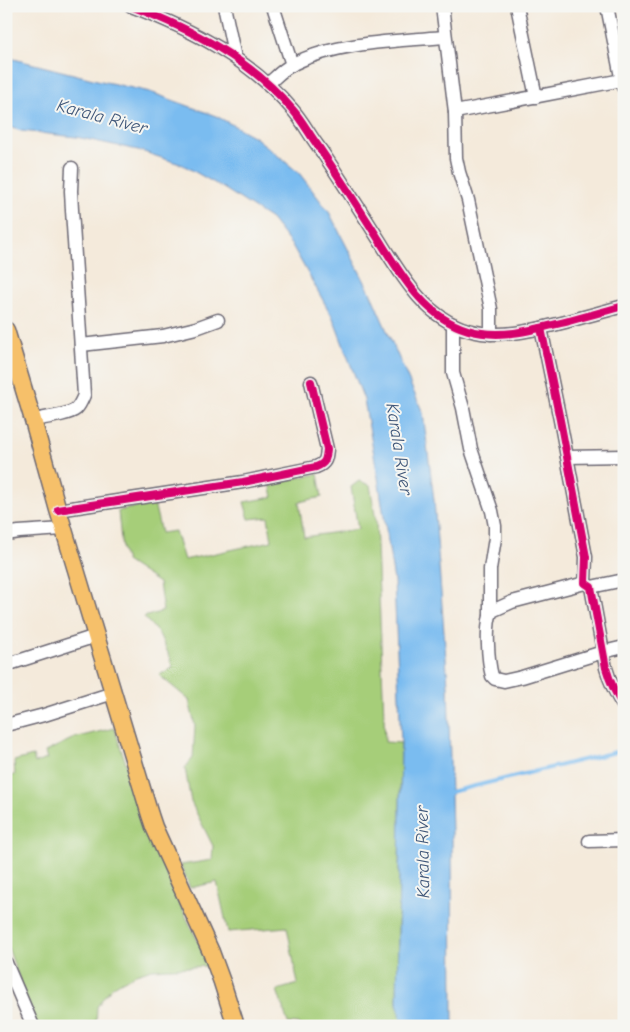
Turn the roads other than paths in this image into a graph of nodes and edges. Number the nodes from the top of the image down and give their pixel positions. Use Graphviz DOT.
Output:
graph roads {
  1 [pos="131,6"];
  2 [pos="164,6"];
  3 [pos="224,6"];
  4 [pos="273,6"];
  5 [pos="442,6"];
  6 [pos="517,6"];
  7 [pos="608,7"];
  8 [pos="166,20"];
  9 [pos="445,37"];
  10 [pos="235,58"];
  11 [pos="292,65"];
  12 [pos="268,84"];
  13 [pos="623,84"];
  14 [pos="536,97"];
  15 [pos="455,112"];
  16 [pos="72,168"];
  17 [pos="624,306"];
  18 [pos="218,320"];
  19 [pos="454,324"];
  20 [pos="541,328"];
  21 [pos="6,330"];
  22 [pos="491,334"];
  23 [pos="81,345"];
  24 [pos="311,382"];
  25 [pos="33,420"];
  26 [pos="624,456"];
  27 [pos="567,457"];
  28 [pos="58,510"];
  29 [pos="64,529"];
  30 [pos="6,534"];
  31 [pos="624,580"];
  32 [pos="588,585"];
  33 [pos="490,615"];
  34 [pos="96,636"];
  35 [pos="624,647"];
  36 [pos="603,652"];
  37 [pos="6,665"];
  38 [pos="113,693"];
  39 [pos="624,707"];
  40 [pos="6,725"];
  41 [pos="624,840"];
  42 [pos="589,841"];
  43 [pos="8,971"];
  44 [pos="33,1026"];
  45 [pos="236,1026"];
  1 -- 8 [label="street"];
  2 -- 8 [label="street"];
  3 -- 10 [label="street"];
  4 -- 11 [label="street"];
  5 -- 9 [label="street"];
  6 -- 14 [label="street"];
  7 -- 13 [label="street"];
  8 -- 10 [label="street"];
  9 -- 11 [label="street"];
  9 -- 15 [label="street"];
  10 -- 12 [label="street"];
  11 -- 12 [label="street"];
  12 -- 19 [label="street"];
  13 -- 14 [label="street"];
  14 -- 15 [label="street"];
  15 -- 22 [label="street"];
  16 -- 23 [label="street"];
  17 -- 20 [label="street"];
  18 -- 23 [label="street"];
  19 -- 22 [label="street"];
  19 -- 33 [label="street"];
  20 -- 22 [label="street"];
  20 -- 27 [label="street"];
  21 -- 25 [label="main road"];
  23 -- 25 [label="street"];
  24 -- 28 [label="street"];
  25 -- 28 [label="main road"];
  26 -- 27 [label="street"];
  27 -- 32 [label="street"];
  28 -- 29 [label="main road"];
  29 -- 30 [label="street"];
  29 -- 34 [label="main road"];
  31 -- 32 [label="street"];
  32 -- 33 [label="street"];
  32 -- 36 [label="street"];
  33 -- 36 [label="street"];
  34 -- 37 [label="street"];
  34 -- 38 [label="main road"];
  35 -- 36 [label="street"];
  36 -- 39 [label="street"];
  38 -- 40 [label="street"];
  38 -- 45 [label="main road"];
  41 -- 42 [label="street"];
  43 -- 44 [label="street"];
}
